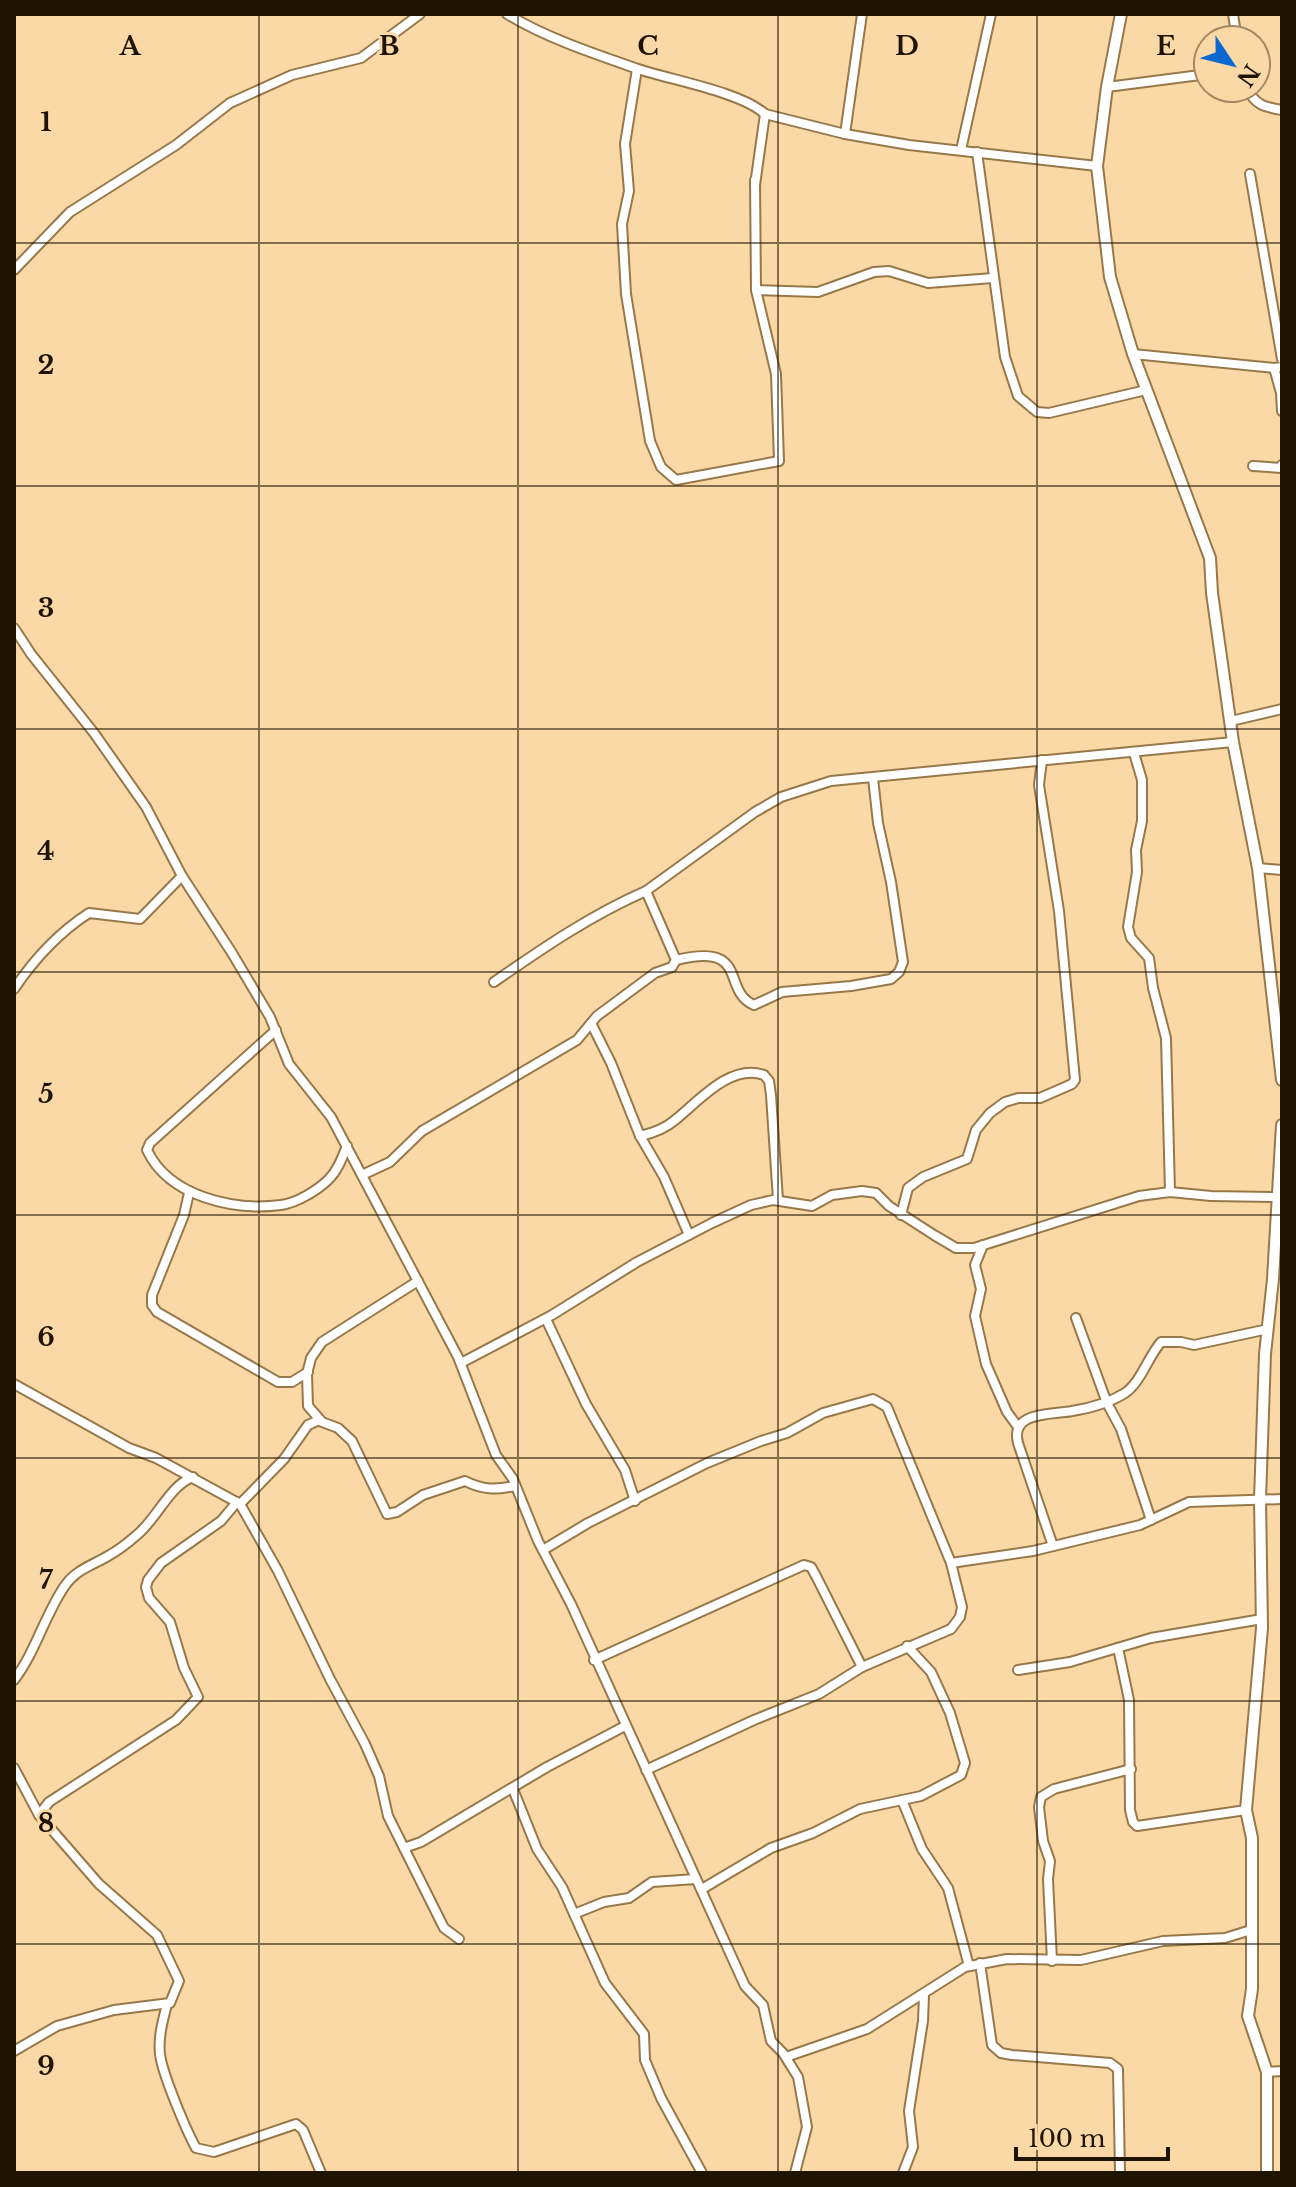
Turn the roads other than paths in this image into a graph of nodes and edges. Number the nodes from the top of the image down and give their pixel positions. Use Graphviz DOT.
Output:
graph roads {
  1 [pos="420,14"];
  2 [pos="507,14"];
  3 [pos="862,14"];
  4 [pos="991,14"];
  5 [pos="1121,14"];
  6 [pos="637,69"];
  7 [pos="1192,76"];
  8 [pos="1107,87"];
  9 [pos="1259,104"];
  10 [pos="1282,110"];
  11 [pos="765,114"];
  12 [pos="845,134"];
  13 [pos="961,150"];
  14 [pos="977,152"];
  15 [pos="1097,166"];
  16 [pos="1250,174"];
  17 [pos="14,270"];
  18 [pos="993,278"];
  19 [pos="756,290"];
  20 [pos="1133,354"];
  21 [pos="1282,359"];
  22 [pos="1278,368"];
  23 [pos="1146,390"];
  24 [pos="1282,411"];
  25 [pos="1282,465"];
  26 [pos="1253,466"];
  27 [pos="14,628"];
  28 [pos="1282,709"];
  29 [pos="1231,721"];
  30 [pos="1233,742"];
  31 [pos="1134,753"];
  32 [pos="1042,760"];
  33 [pos="873,778"];
  34 [pos="1258,868"];
  35 [pos="1282,870"];
  36 [pos="182,876"];
  37 [pos="646,891"];
  38 [pos="676,960"];
  39 [pos="494,982"];
  40 [pos="14,989"];
  41 [pos="591,1023"];
  42 [pos="276,1030"];
  43 [pos="1282,1080"];
  44 [pos="1282,1125"];
  45 [pos="640,1136"];
  46 [pos="347,1146"];
  47 [pos="362,1175"];
  48 [pos="1170,1192"];
  49 [pos="189,1193"];
  50 [pos="1276,1197"];
  51 [pos="778,1200"];
  52 [pos="901,1215"];
  53 [pos="689,1235"];
  54 [pos="983,1245"];
  55 [pos="418,1281"];
  56 [pos="1076,1318"];
  57 [pos="546,1319"];
  58 [pos="1268,1329"];
  59 [pos="461,1363"];
  60 [pos="308,1372"];
  61 [pos="14,1384"];
  62 [pos="1107,1403"];
  63 [pos="319,1420"];
  64 [pos="1018,1427"];
  65 [pos="193,1477"];
  66 [pos="515,1486"];
  67 [pos="1260,1499"];
  68 [pos="1282,1499"];
  69 [pos="635,1501"];
  70 [pos="239,1503"];
  71 [pos="1151,1520"];
  72 [pos="1053,1546"];
  73 [pos="543,1550"];
  74 [pos="951,1563"];
  75 [pos="1262,1619"];
  76 [pos="907,1646"];
  77 [pos="1118,1648"];
  78 [pos="594,1660"];
  79 [pos="862,1667"];
  80 [pos="1018,1670"];
  81 [pos="14,1680"];
  82 [pos="625,1726"];
  83 [pos="14,1768"];
  84 [pos="1131,1769"];
  85 [pos="646,1770"];
  86 [pos="513,1789"];
  87 [pos="902,1800"];
  88 [pos="1246,1810"];
  89 [pos="39,1815"];
  90 [pos="404,1848"];
  91 [pos="696,1879"];
  92 [pos="702,1889"];
  93 [pos="574,1914"];
  94 [pos="1251,1930"];
  95 [pos="459,1939"];
  96 [pos="1052,1961"];
  97 [pos="980,1963"];
  98 [pos="969,1966"];
  99 [pos="924,1995"];
  100 [pos="167,2004"];
  101 [pos="14,2051"];
  102 [pos="786,2057"];
  103 [pos="1282,2071"];
  104 [pos="1267,2072"];
  105 [pos="321,2173"];
  106 [pos="702,2173"];
  107 [pos="795,2173"];
  108 [pos="903,2173"];
  109 [pos="1120,2173"];
  110 [pos="1267,2173"];
  1 -- 17 [label="street"];
  2 -- 6 [label="street"];
  3 -- 12 [label="street"];
  4 -- 13 [label="street"];
  5 -- 8 [label="street"];
  6 -- 11 [label="street"];
  6 -- 19 [label="street"];
  7 -- 8 [label="street"];
  8 -- 15 [label="street"];
  9 -- 10 [label="street"];
  11 -- 12 [label="street"];
  11 -- 19 [label="street"];
  12 -- 13 [label="street"];
  13 -- 14 [label="street"];
  14 -- 15 [label="street"];
  14 -- 18 [label="street"];
  15 -- 20 [label="street"];
  16 -- 21 [label="street"];
  18 -- 19 [label="street"];
  18 -- 23 [label="street"];
  20 -- 22 [label="street"];
  20 -- 23 [label="street"];
  22 -- 24 [label="street"];
  23 -- 29 [label="street"];
  25 -- 26 [label="street"];
  27 -- 36 [label="street"];
  28 -- 29 [label="street"];
  29 -- 30 [label="street"];
  30 -- 31 [label="street"];
  30 -- 34 [label="street"];
  31 -- 32 [label="street"];
  31 -- 48 [label="street"];
  32 -- 33 [label="street"];
  32 -- 52 [label="street"];
  33 -- 37 [label="street"];
  33 -- 38 [label="street"];
  34 -- 35 [label="street"];
  34 -- 43 [label="street"];
  36 -- 40 [label="street"];
  36 -- 42 [label="street"];
  37 -- 38 [label="street"];
  37 -- 39 [label="street"];
  38 -- 41 [label="street"];
  41 -- 45 [label="street"];
  41 -- 47 [label="street"];
  42 -- 46 [label="street"];
  42 -- 49 [label="street"];
  44 -- 50 [label="street"];
  45 -- 51 [label="street"];
  45 -- 53 [label="street"];
  46 -- 47 [label="street"];
  46 -- 49 [label="street"];
  47 -- 55 [label="street"];
  48 -- 50 [label="street"];
  48 -- 54 [label="street"];
  49 -- 60 [label="street"];
  50 -- 58 [label="street"];
  51 -- 52 [label="street"];
  51 -- 53 [label="street"];
  52 -- 54 [label="street"];
  53 -- 57 [label="street"];
  54 -- 64 [label="street"];
  55 -- 59 [label="street"];
  55 -- 60 [label="street"];
  56 -- 62 [label="street"];
  57 -- 59 [label="street"];
  57 -- 69 [label="street"];
  58 -- 62 [label="street"];
  58 -- 67 [label="street"];
  59 -- 66 [label="street"];
  60 -- 63 [label="street"];
  61 -- 65 [label="street"];
  62 -- 64 [label="street"];
  62 -- 71 [label="street"];
  63 -- 66 [label="street"];
  63 -- 70 [label="street"];
  64 -- 72 [label="street"];
  65 -- 70 [label="street"];
  65 -- 81 [label="street"];
  66 -- 73 [label="street"];
  67 -- 68 [label="street"];
  67 -- 71 [label="street"];
  67 -- 75 [label="street"];
  69 -- 73 [label="street"];
  69 -- 74 [label="street"];
  70 -- 89 [label="street"];
  70 -- 90 [label="street"];
  71 -- 72 [label="street"];
  72 -- 74 [label="street"];
  73 -- 78 [label="street"];
  74 -- 76 [label="street"];
  75 -- 77 [label="street"];
  75 -- 88 [label="street"];
  76 -- 79 [label="street"];
  76 -- 87 [label="street"];
  77 -- 80 [label="street"];
  77 -- 84 [label="street"];
  78 -- 79 [label="street"];
  78 -- 82 [label="street"];
  79 -- 85 [label="street"];
  82 -- 85 [label="street"];
  82 -- 86 [label="street"];
  83 -- 89 [label="street"];
  84 -- 88 [label="street"];
  84 -- 96 [label="street"];
  85 -- 91 [label="street"];
  86 -- 90 [label="street"];
  86 -- 93 [label="street"];
  87 -- 92 [label="street"];
  87 -- 98 [label="street"];
  88 -- 94 [label="street"];
  89 -- 100 [label="street"];
  90 -- 95 [label="street"];
  91 -- 92 [label="street"];
  91 -- 93 [label="street"];
  92 -- 102 [label="street"];
  93 -- 106 [label="street"];
  94 -- 96 [label="street"];
  94 -- 104 [label="street"];
  96 -- 97 [label="street"];
  97 -- 98 [label="street"];
  97 -- 109 [label="street"];
  98 -- 99 [label="street"];
  99 -- 102 [label="street"];
  99 -- 108 [label="street"];
  100 -- 101 [label="street"];
  100 -- 105 [label="street"];
  102 -- 107 [label="street"];
  103 -- 104 [label="street"];
  104 -- 110 [label="street"];
}
